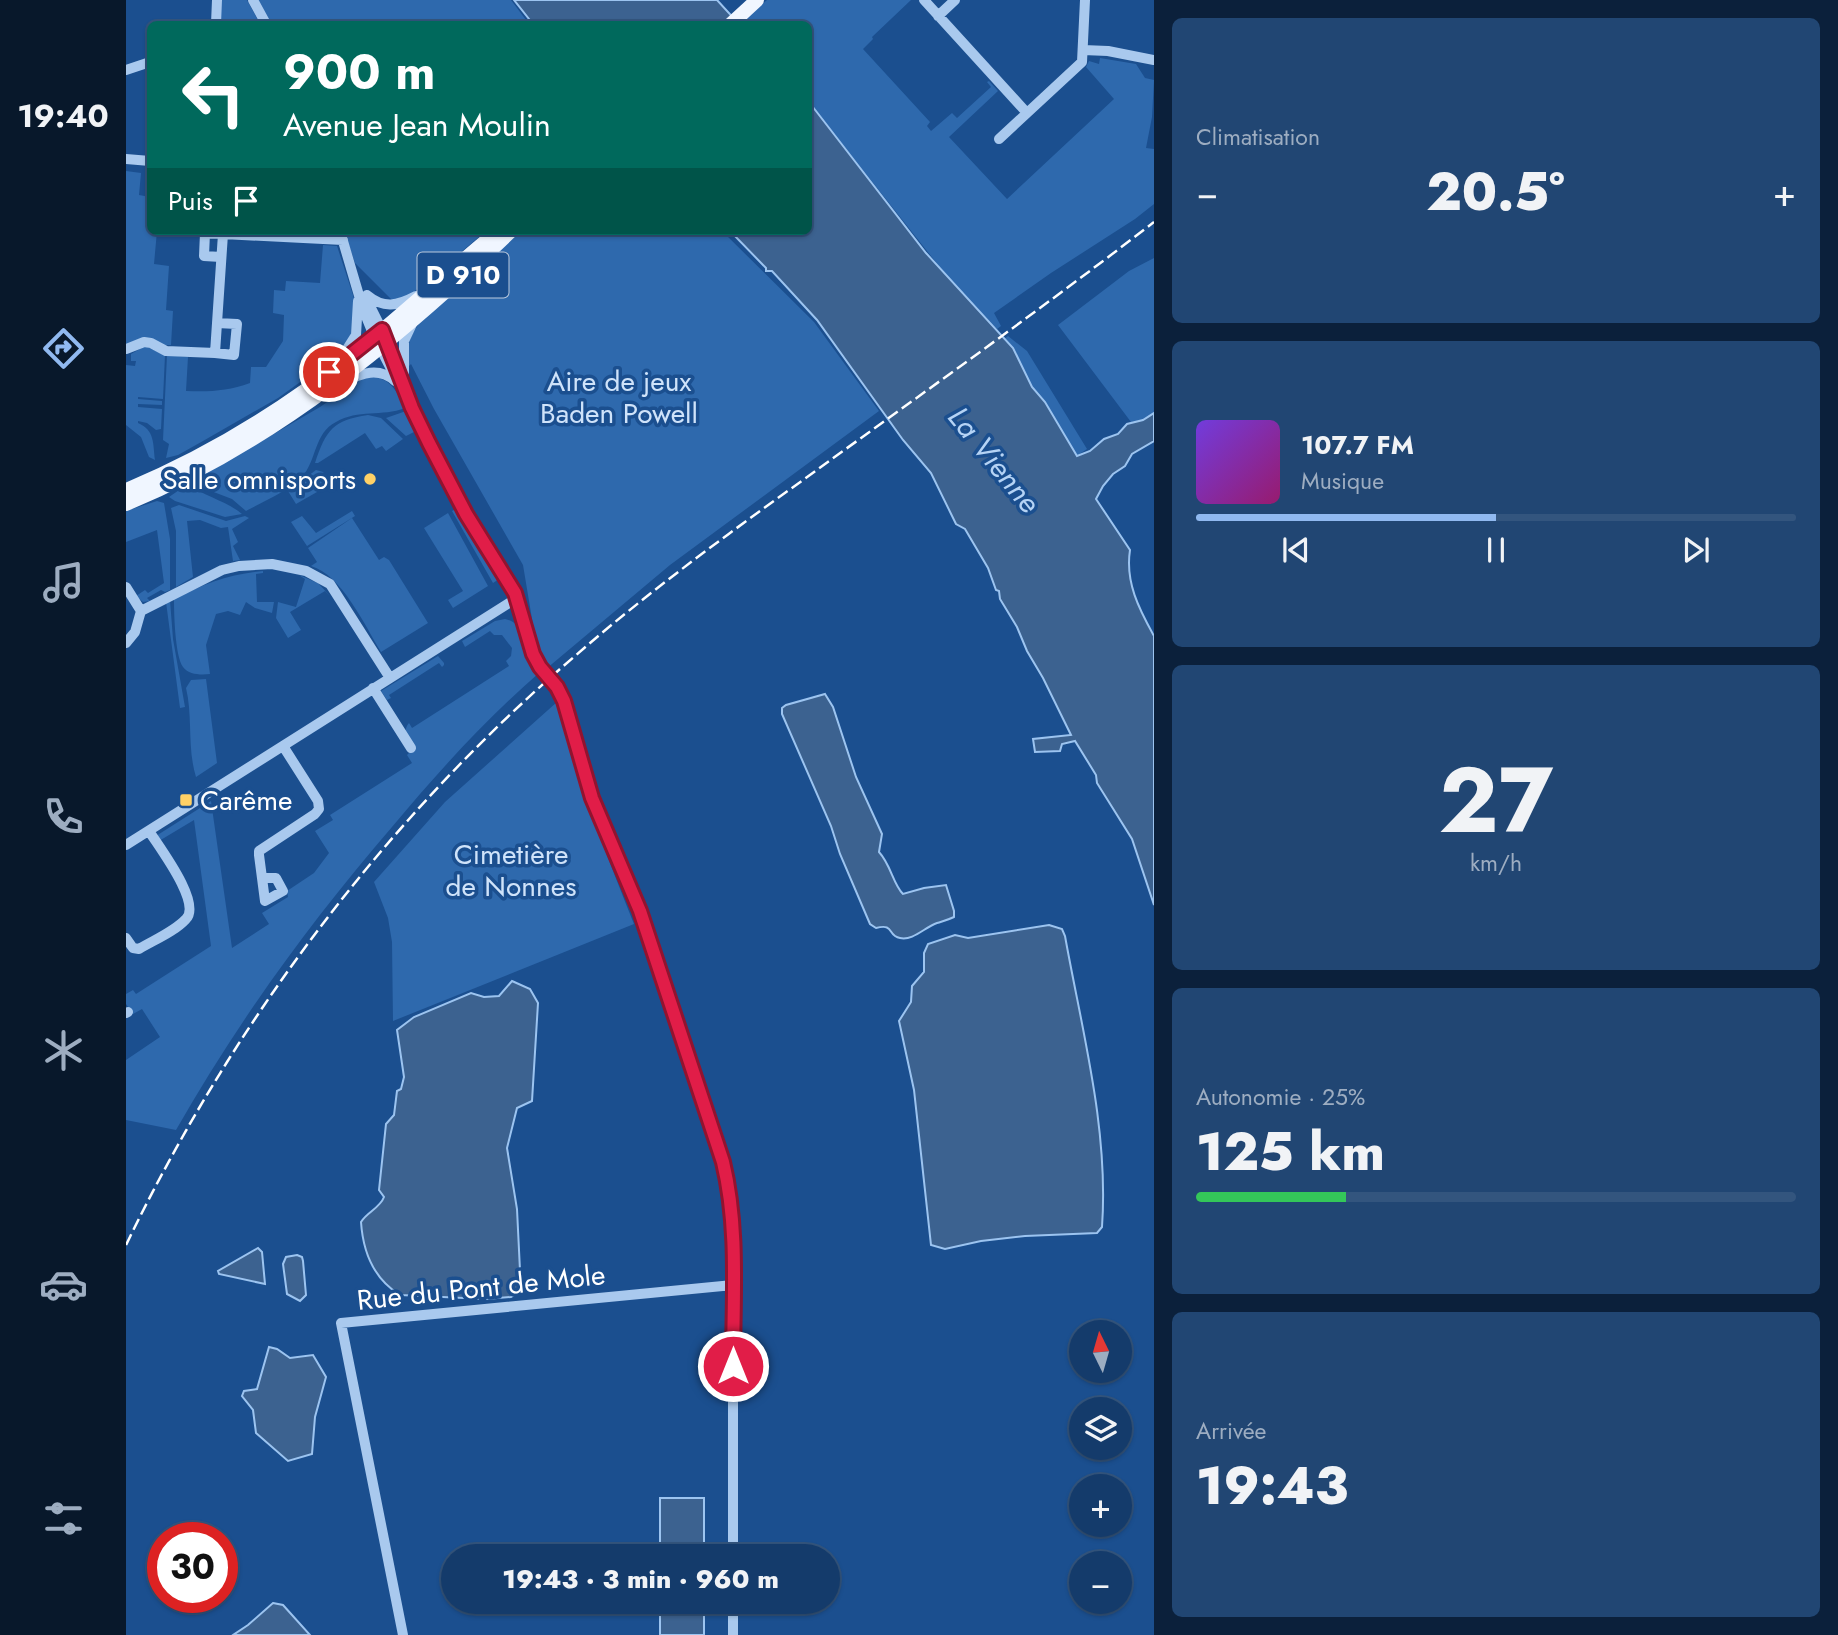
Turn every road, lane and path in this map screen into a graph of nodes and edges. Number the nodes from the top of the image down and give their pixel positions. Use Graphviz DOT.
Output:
graph roads {
  1 [pos="217,0"];
  2 [pos="253,0"];
  3 [pos="924,0"];
  4 [pos="955,0"];
  5 [pos="1085,0"];
  6 [pos="756,1"];
  7 [pos="938,16"];
  8 [pos="216,21"];
  9 [pos="264,21"];
  10 [pos="734,21"];
  11 [pos="1083,50"];
  12 [pos="1154,60"];
  13 [pos="147,63"];
  14 [pos="126,69"];
  15 [pos="1027,113"];
  16 [pos="999,139"];
  17 [pos="126,159"];
  18 [pos="147,162"];
  19 [pos="205,235"];
  20 [pos="223,235"];
  21 [pos="282,235"];
  22 [pos="493,235"];
  23 [pos="507,235"];
  24 [pos="341,236"];
  25 [pos="221,257"];
  26 [pos="356,281"];
  27 [pos="431,289"];
  28 [pos="363,293"];
  29 [pos="415,319"];
  30 [pos="216,323"];
  31 [pos="381,339"];
  32 [pos="126,349"];
  33 [pos="215,353"];
  34 [pos="402,386"];
  35 [pos="331,387"];
  36 [pos="308,388"];
  37 [pos="126,490"];
  38 [pos="126,504"];
  39 [pos="126,587"];
  40 [pos="517,597"];
  41 [pos="141,611"];
  42 [pos="126,643"];
  43 [pos="390,678"];
  44 [pos="373,688"];
  45 [pos="283,746"];
  46 [pos="411,748"];
  47 [pos="149,831"];
  48 [pos="126,845"];
  49 [pos="262,878"];
  50 [pos="126,938"];
  51 [pos="733,1285"];
  52 [pos="733,1544"];
  53 [pos="733,1614"];
  54 [pos="403,1635"];
  55 [pos="733,1635"];
  1 -- 8 [label="street"];
  2 -- 9 [label="street"];
  3 -- 7 [label="street"];
  4 -- 7 [label="street"];
  5 -- 11 [label="street"];
  6 -- 10 [label="main road"];
  7 -- 15 [label="street"];
  11 -- 12 [label="street"];
  11 -- 15 [label="street"];
  13 -- 14 [label="street"];
  15 -- 16 [label="street"];
  17 -- 18 [label="street"];
  19 -- 25 [label="street"];
  20 -- 25 [label="street"];
  21 -- 24 [label="street"];
  22 -- 27 [label="main road, D 910"];
  23 -- 29 [label="main road, D 910"];
  24 -- 26 [label="street"];
  25 -- 30 [label="street"];
  26 -- 28 [label="street"];
  26 -- 31 [label="street"];
  26 -- 36 [label="street"];
  27 -- 28 [label="street"];
  27 -- 31 [label="main road, D 910"];
  28 -- 31 [label="street"];
  29 -- 31 [label="main road, D 910"];
  29 -- 34 [label="street"];
  30 -- 33 [label="street"];
  30 -- 33 [label="street"];
  31 -- 34 [label="street"];
  31 -- 35 [label="main road, D 910"];
  31 -- 36 [label="main road, D 910"];
  32 -- 33 [label="street"];
  34 -- 35 [label="street"];
  34 -- 40 [label="street"];
  35 -- 38 [label="main road, D 910"];
  36 -- 37 [label="main road, D 910"];
  39 -- 41 [label="street"];
  40 -- 43 [label="street"];
  40 -- 51 [label="street"];
  41 -- 42 [label="street"];
  41 -- 43 [label="street"];
  43 -- 44 [label="street"];
  44 -- 45 [label="street"];
  44 -- 46 [label="street"];
  45 -- 47 [label="street"];
  45 -- 49 [label="street"];
  47 -- 48 [label="street"];
  47 -- 50 [label="street"];
  51 -- 52 [label="street"];
  51 -- 54 [label="street, Rue du Pont de Mole"];
  53 -- 55 [label="street"];
}
